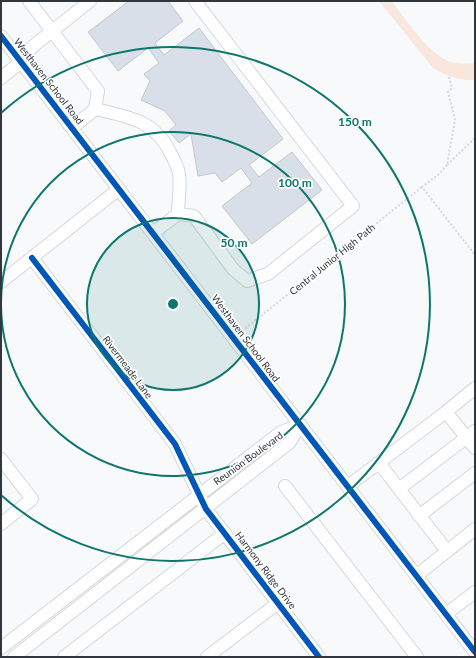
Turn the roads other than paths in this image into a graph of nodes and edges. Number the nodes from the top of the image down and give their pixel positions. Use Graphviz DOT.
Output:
graph roads {
  1 [pos="29,1"];
  2 [pos="90,1"];
  3 [pos="195,1"];
  4 [pos="52,31"];
  5 [pos="1,36"];
  6 [pos="21,62"];
  7 [pos="1,78"];
  8 [pos="95,109"];
  9 [pos="72,128"];
  10 [pos="119,189"];
  11 [pos="178,214"];
  12 [pos="153,233"];
  13 [pos="32,258"];
  14 [pos="1,282"];
  15 [pos="475,388"];
  16 [pos="446,412"];
  17 [pos="301,425"];
  18 [pos="471,434"];
  19 [pos="475,448"];
  20 [pos="1,459"];
  21 [pos="379,463"];
  22 [pos="475,472"];
  23 [pos="285,486"];
  24 [pos="348,486"];
  25 [pos="399,489"];
  26 [pos="199,495"];
  27 [pos="206,509"];
  28 [pos="420,516"];
  29 [pos="1,524"];
  30 [pos="475,529"];
  31 [pos="225,533"];
  32 [pos="447,551"];
  33 [pos="416,576"];
  34 [pos="475,592"];
  35 [pos="278,603"];
  36 [pos="446,614"];
  37 [pos="1,648"];
  38 [pos="475,652"];
  39 [pos="14,657"];
  40 [pos="64,657"];
  41 [pos="207,657"];
  42 [pos="319,657"];
  43 [pos="417,657"];
  1 -- 4 [label="street"];
  2 -- 4 [label="street"];
  3 -- 11 [label="street"];
  4 -- 6 [label="street"];
  4 -- 8 [label="street"];
  5 -- 6 [label="street, Westhaven School Road"];
  6 -- 7 [label="street"];
  6 -- 9 [label="street, Westhaven School Road"];
  8 -- 9 [label="street"];
  8 -- 11 [label="street"];
  9 -- 10 [label="street, Westhaven School Road"];
  10 -- 12 [label="street, Westhaven School Road"];
  10 -- 13 [label="street"];
  11 -- 12 [label="street"];
  12 -- 17 [label="street, Westhaven School Road"];
  13 -- 14 [label="street"];
  13 -- 26 [label="street, Rivermeade Lane"];
  15 -- 16 [label="street"];
  16 -- 18 [label="street"];
  16 -- 21 [label="street"];
  17 -- 24 [label="street, Westhaven School Road"];
  17 -- 26 [label="street, Reunion Boulevard"];
  17 -- 27 [label="street, Reunion Boulevard"];
  18 -- 19 [label="street"];
  18 -- 25 [label="street"];
  20 -- 29 [label="street"];
  21 -- 24 [label="street"];
  21 -- 25 [label="street"];
  22 -- 28 [label="street"];
  23 -- 43 [label="street"];
  24 -- 33 [label="street, Westhaven School Road"];
  25 -- 28 [label="street"];
  26 -- 27 [label="street, Harmony Ridge Drive"];
  26 -- 37 [label="street, Reunion Boulevard"];
  27 -- 31 [label="street, Harmony Ridge Drive"];
  27 -- 39 [label="street, Reunion Boulevard"];
  28 -- 32 [label="street"];
  30 -- 32 [label="street"];
  31 -- 35 [label="street, Harmony Ridge Drive"];
  31 -- 40 [label="street"];
  32 -- 33 [label="street"];
  33 -- 36 [label="street, Westhaven School Road"];
  34 -- 36 [label="street"];
  35 -- 41 [label="street"];
  35 -- 42 [label="street, Harmony Ridge Drive"];
  36 -- 38 [label="street, Westhaven School Road"];
}
